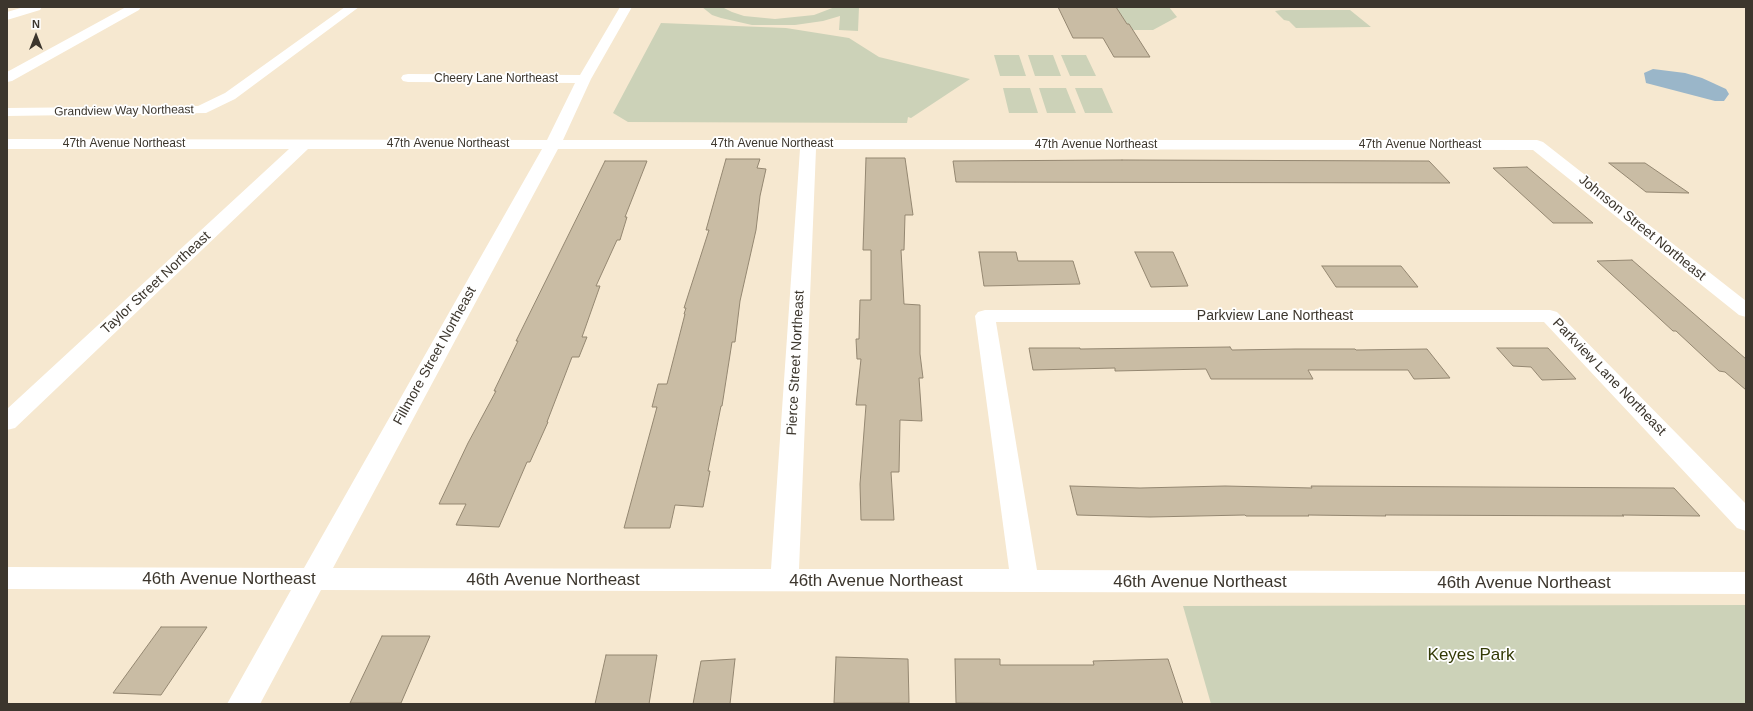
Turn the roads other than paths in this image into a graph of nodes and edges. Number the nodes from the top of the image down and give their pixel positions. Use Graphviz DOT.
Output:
graph roads {
  1 [pos="36,7"];
  2 [pos="136,7"];
  3 [pos="353,7"];
  4 [pos="626,7"];
  5 [pos="7,16"];
  6 [pos="7,78"];
  7 [pos="408,78"];
  8 [pos="584,79"];
  9 [pos="7,112"];
  10 [pos="7,144"];
  11 [pos="28,144"];
  12 [pos="304,144"];
  13 [pos="553,144"];
  14 [pos="808,144"];
  15 [pos="1538,145"];
  16 [pos="7,158"];
  17 [pos="1746,311"];
  18 [pos="7,422"];
  19 [pos="1746,521"];
  20 [pos="7,578"];
  21 [pos="312,579"];
  22 [pos="784,581"];
  23 [pos="1025,582"];
  24 [pos="1746,583"];
  25 [pos="243,704"];
  1 -- 5 [label="street"];
  2 -- 6 [label="street"];
  3 -- 9 [label="street, Grandview Way Northeast"];
  4 -- 8 [label="street, Fillmore Street Northeast"];
  7 -- 8 [label="street, Cheery Lane Northeast"];
  8 -- 13 [label="street, Fillmore Street Northeast"];
  10 -- 11 [label="street, 47th Avenue Northeast"];
  11 -- 12 [label="street, 47th Avenue Northeast"];
  11 -- 16 [label="street"];
  12 -- 13 [label="street, 47th Avenue Northeast"];
  12 -- 18 [label="street, Taylor Street Northeast"];
  13 -- 14 [label="street, 47th Avenue Northeast"];
  13 -- 21 [label="street, Fillmore Street Northeast"];
  14 -- 15 [label="street, 47th Avenue Northeast"];
  14 -- 22 [label="street, Pierce Street Northeast"];
  15 -- 17 [label="street, Johnson Street Northeast"];
  19 -- 23 [label="street, Parkview Lane Northeast"];
  20 -- 21 [label="street, 46th Avenue Northeast"];
  21 -- 22 [label="street, 46th Avenue Northeast"];
  21 -- 25 [label="street, Fillmore Street Northeast"];
  22 -- 23 [label="street, 46th Avenue Northeast"];
  23 -- 24 [label="street, 46th Avenue Northeast"];
}
